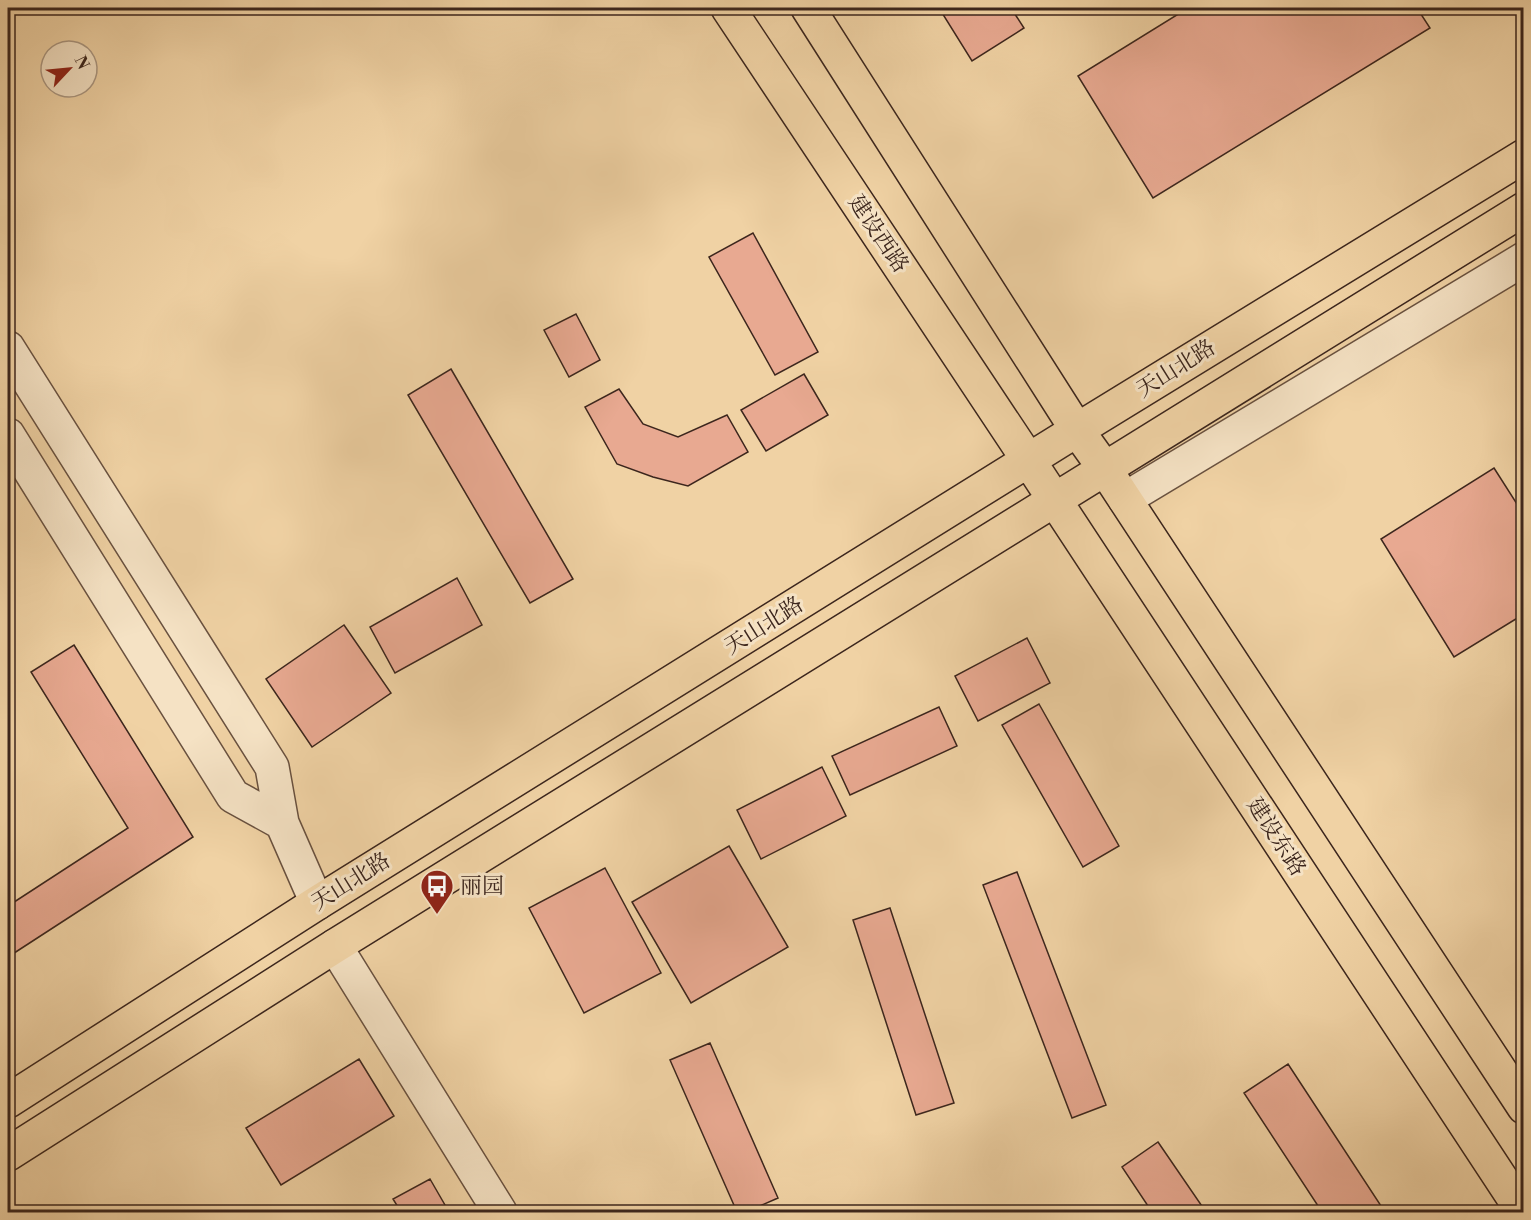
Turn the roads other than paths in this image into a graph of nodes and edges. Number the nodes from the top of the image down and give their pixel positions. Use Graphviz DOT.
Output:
graph roads {
  1 [pos="728,8"];
  2 [pos="808,8"];
  3 [pos="1524,156"];
  4 [pos="1524,209"];
  5 [pos="1524,259"];
  6 [pos="8,348"];
  7 [pos="1077,430"];
  8 [pos="8,435"];
  9 [pos="1029,461"];
  10 [pos="1105,469"];
  11 [pos="1125,499"];
  12 [pos="1054,500"];
  13 [pos="282,823"];
  14 [pos="317,903"];
  15 [pos="335,946"];
  16 [pos="8,1101"];
  17 [pos="1524,1107"];
  18 [pos="8,1154"];
  19 [pos="500,1212"];
  20 [pos="1523,1212"];
  1 -- 9 [label="main road, 建设西路"];
  2 -- 7 [label="main road"];
  3 -- 7 [label="main road, 天山北路"];
  4 -- 10 [label="main road"];
  5 -- 11 [label="street"];
  6 -- 13 [label="street"];
  7 -- 9 [label="main road, 天山北路"];
  7 -- 10 [label="main road"];
  8 -- 13 [label="street"];
  9 -- 12 [label="main road, 建设东路"];
  9 -- 14 [label="main road, 天山北路"];
  10 -- 11 [label="main road"];
  10 -- 12 [label="main road"];
  11 -- 17 [label="main road"];
  12 -- 15 [label="main road"];
  12 -- 20 [label="main road, 建设东路"];
  13 -- 14 [label="street"];
  14 -- 16 [label="main road, 天山北路"];
  15 -- 18 [label="main road"];
  15 -- 19 [label="street"];
}
